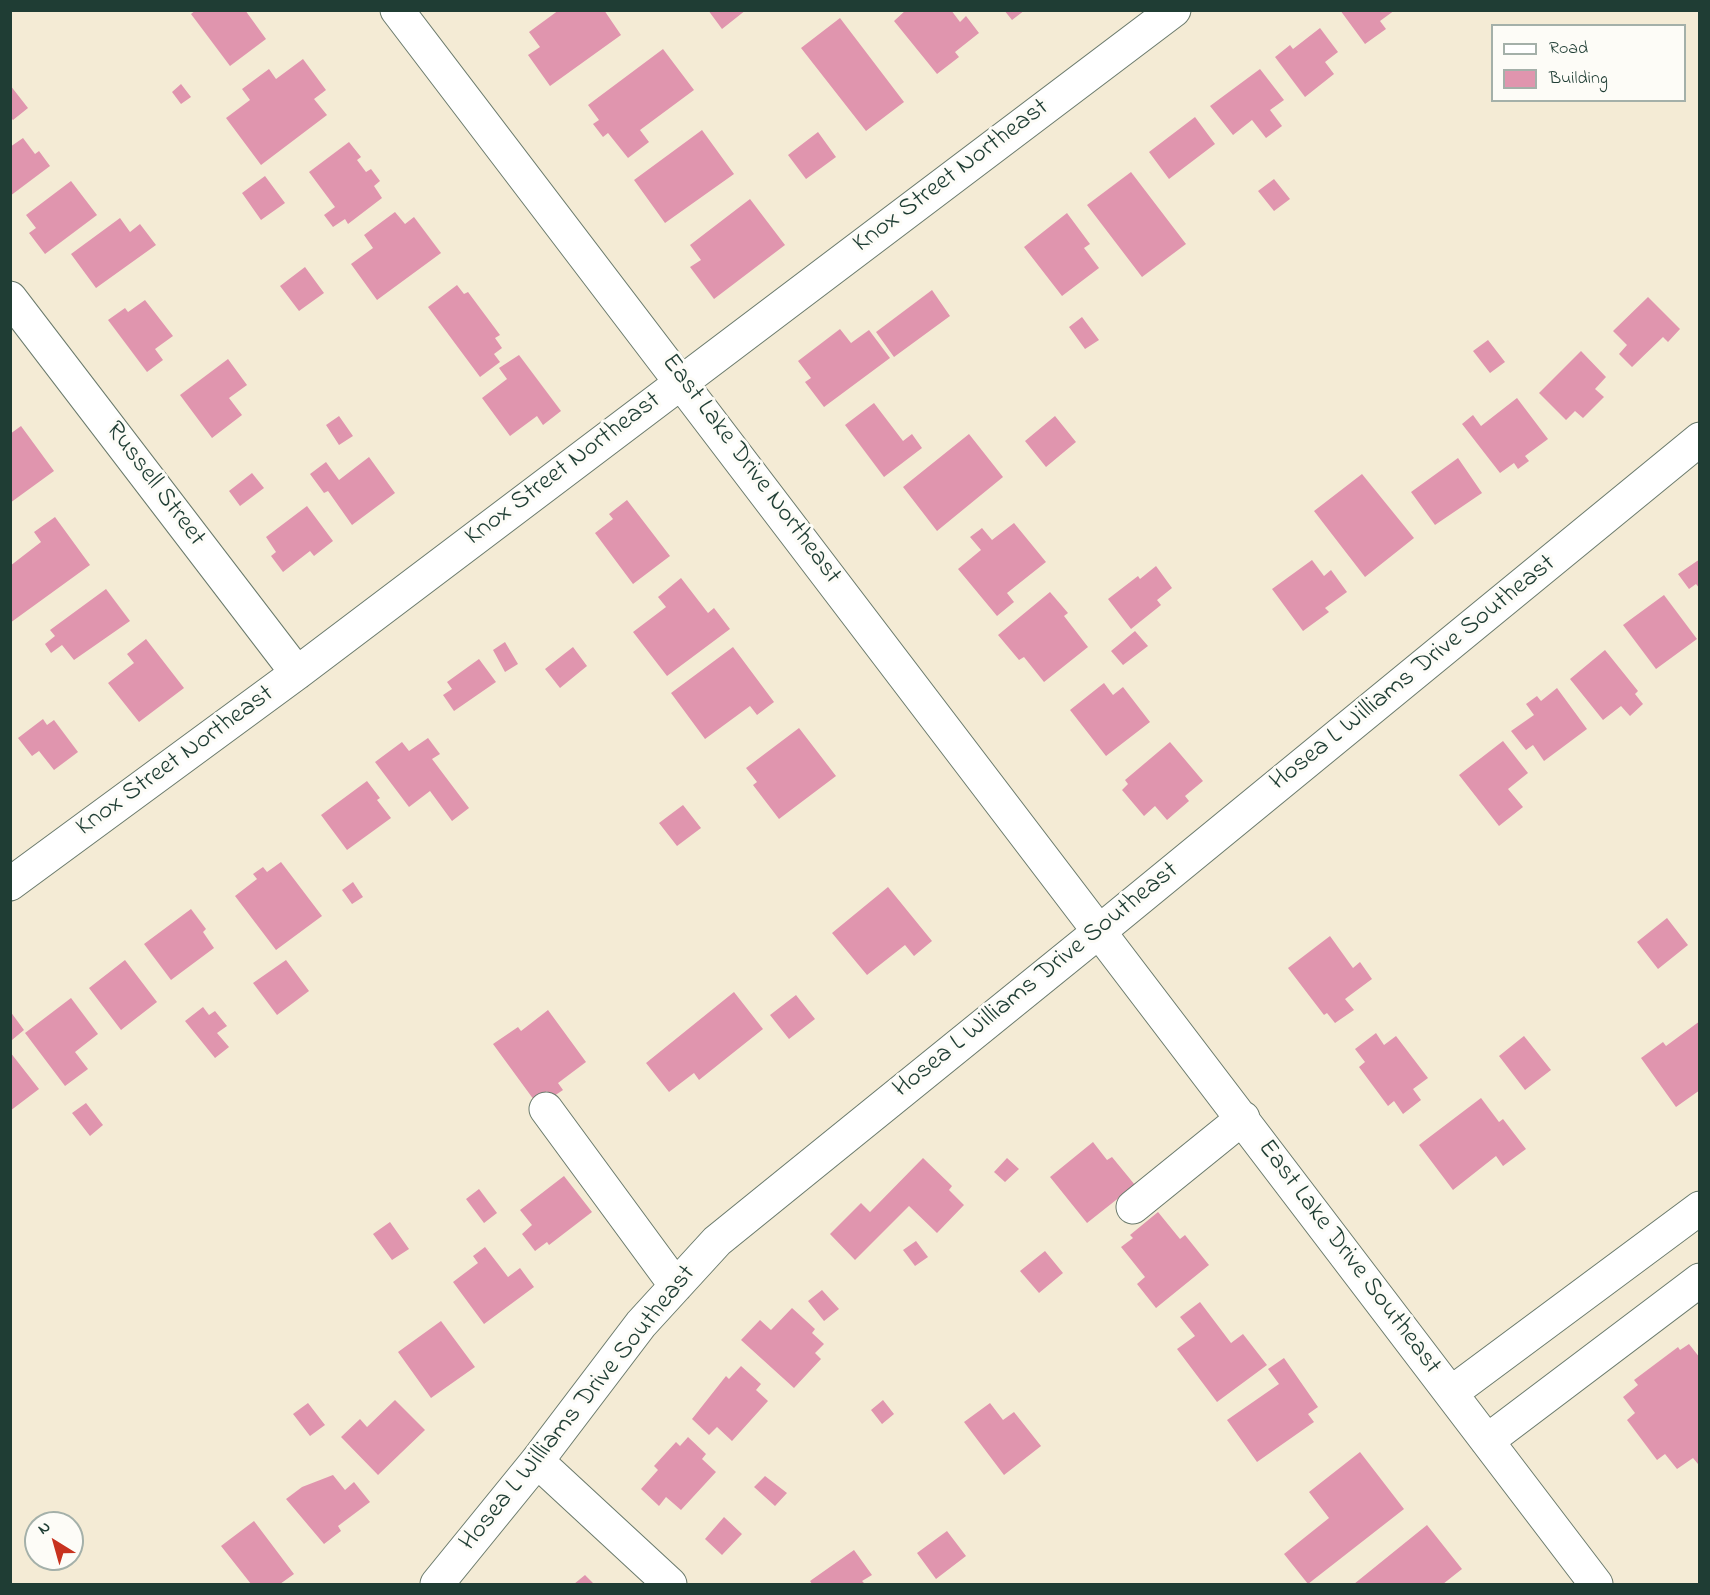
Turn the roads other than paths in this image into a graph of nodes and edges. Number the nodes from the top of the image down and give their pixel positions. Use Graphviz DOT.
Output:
graph roads {
  1 [pos="397,10"];
  2 [pos="1174,10"];
  3 [pos="10,298"];
  4 [pos="681,381"];
  5 [pos="1700,439"];
  6 [pos="297,673"];
  7 [pos="10,884"];
  8 [pos="1101,930"];
  9 [pos="546,1109"];
  10 [pos="1243,1118"];
  11 [pos="1133,1207"];
  12 [pos="1700,1208"];
  13 [pos="1700,1280"];
  14 [pos="676,1286"];
  15 [pos="1451,1393"];
  16 [pos="1487,1441"];
  17 [pos="537,1461"];
  18 [pos="437,1584"];
  19 [pos="670,1584"];
  20 [pos="1596,1584"];
  1 -- 4 [label="street, East Lake Drive Northeast"];
  2 -- 4 [label="street, Knox Street Northeast"];
  3 -- 6 [label="street, Russell Street"];
  4 -- 6 [label="street, Knox Street Northeast"];
  4 -- 8 [label="street, East Lake Drive Northeast"];
  5 -- 8 [label="street, Hosea L Williams Drive Southeast"];
  6 -- 7 [label="street, Knox Street Northeast"];
  8 -- 10 [label="street, East Lake Drive Southeast"];
  8 -- 14 [label="street, Hosea L Williams Drive Southeast"];
  9 -- 14 [label="street"];
  10 -- 11 [label="street"];
  10 -- 15 [label="street, East Lake Drive Southeast"];
  12 -- 15 [label="street"];
  13 -- 16 [label="street"];
  14 -- 17 [label="street, Hosea L Williams Drive Southeast"];
  15 -- 16 [label="street, East Lake Drive Southeast"];
  16 -- 20 [label="street, East Lake Drive Southeast"];
  17 -- 18 [label="street, Hosea L Williams Drive Southeast"];
  17 -- 19 [label="street"];
}
